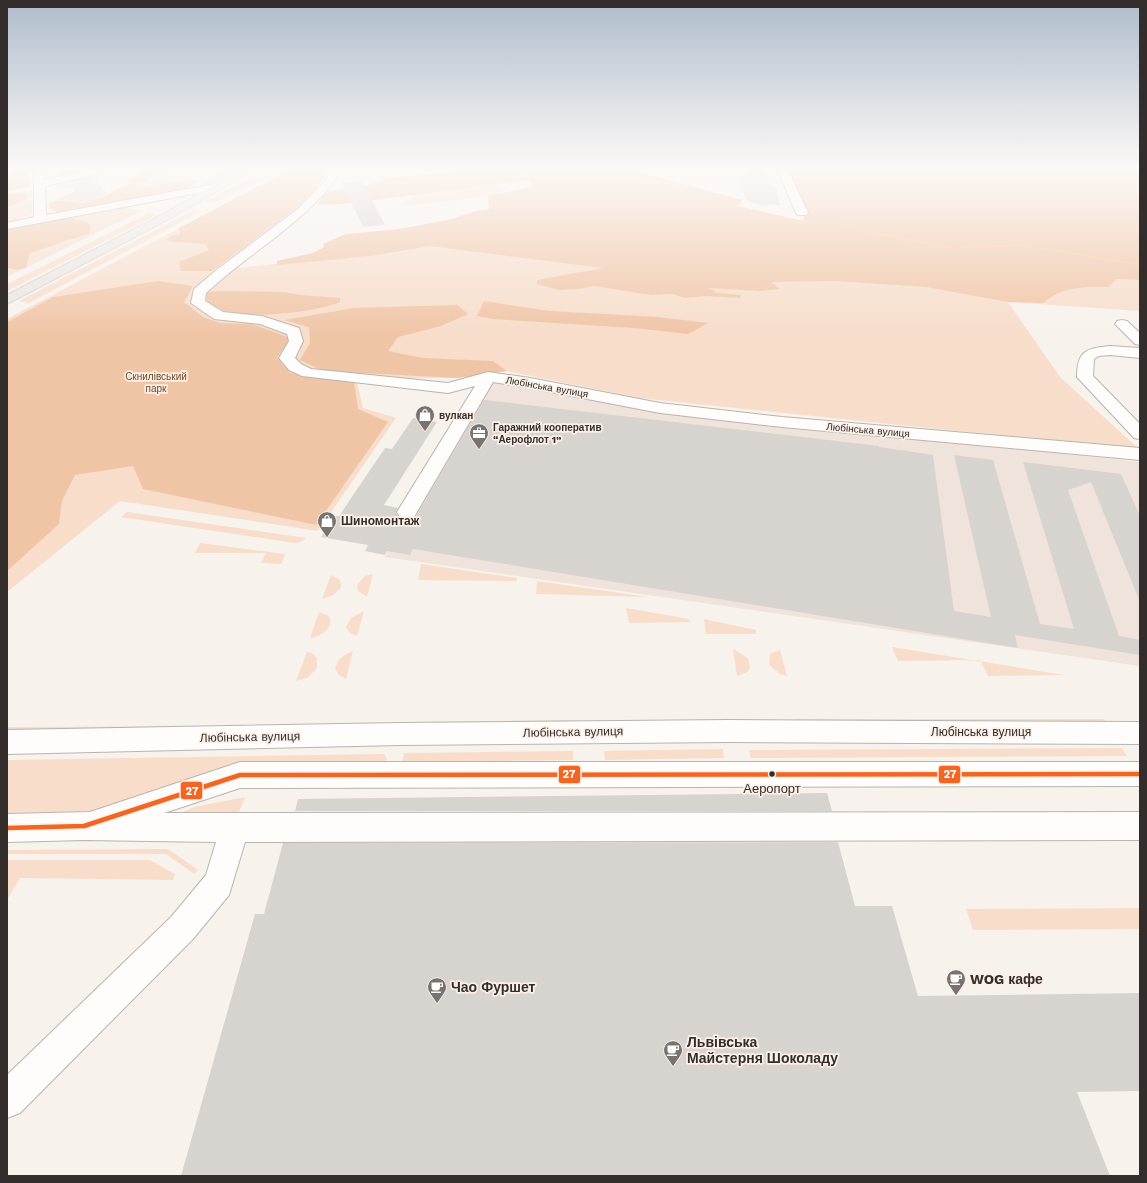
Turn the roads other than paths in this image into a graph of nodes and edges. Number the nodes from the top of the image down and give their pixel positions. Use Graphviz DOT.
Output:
graph roads {
  1 [pos="17,224"];
  2 [pos="150,224"];
  3 [pos="285,224"];
  4 [pos="7,226"];
  5 [pos="7,300"];
  6 [pos="1122,324"];
  7 [pos="1140,341"];
  8 [pos="1140,353"];
  9 [pos="488,377"];
  10 [pos="1140,434"];
  11 [pos="1140,454"];
  12 [pos="407,512"];
  13 [pos="1140,733"];
  14 [pos="7,742"];
  15 [pos="1140,774"];
  16 [pos="84,826"];
  17 [pos="1140,826"];
  18 [pos="7,828"];
  19 [pos="235,828"];
  20 [pos="7,1100"];
  1 -- 4 [label="street"];
  2 -- 5 [label="main road"];
  3 -- 9 [label="street, Любінська вулиця"];
  6 -- 7 [label="street"];
  8 -- 10 [label="street"];
  9 -- 11 [label="street, Любінська вулиця"];
  9 -- 12 [label="street"];
  13 -- 14 [label="street, Любінська вулиця"];
  15 -- 16 [label="street"];
  16 -- 18 [label="street"];
  16 -- 19 [label="street"];
  17 -- 19 [label="street"];
  19 -- 20 [label="street"];
}
